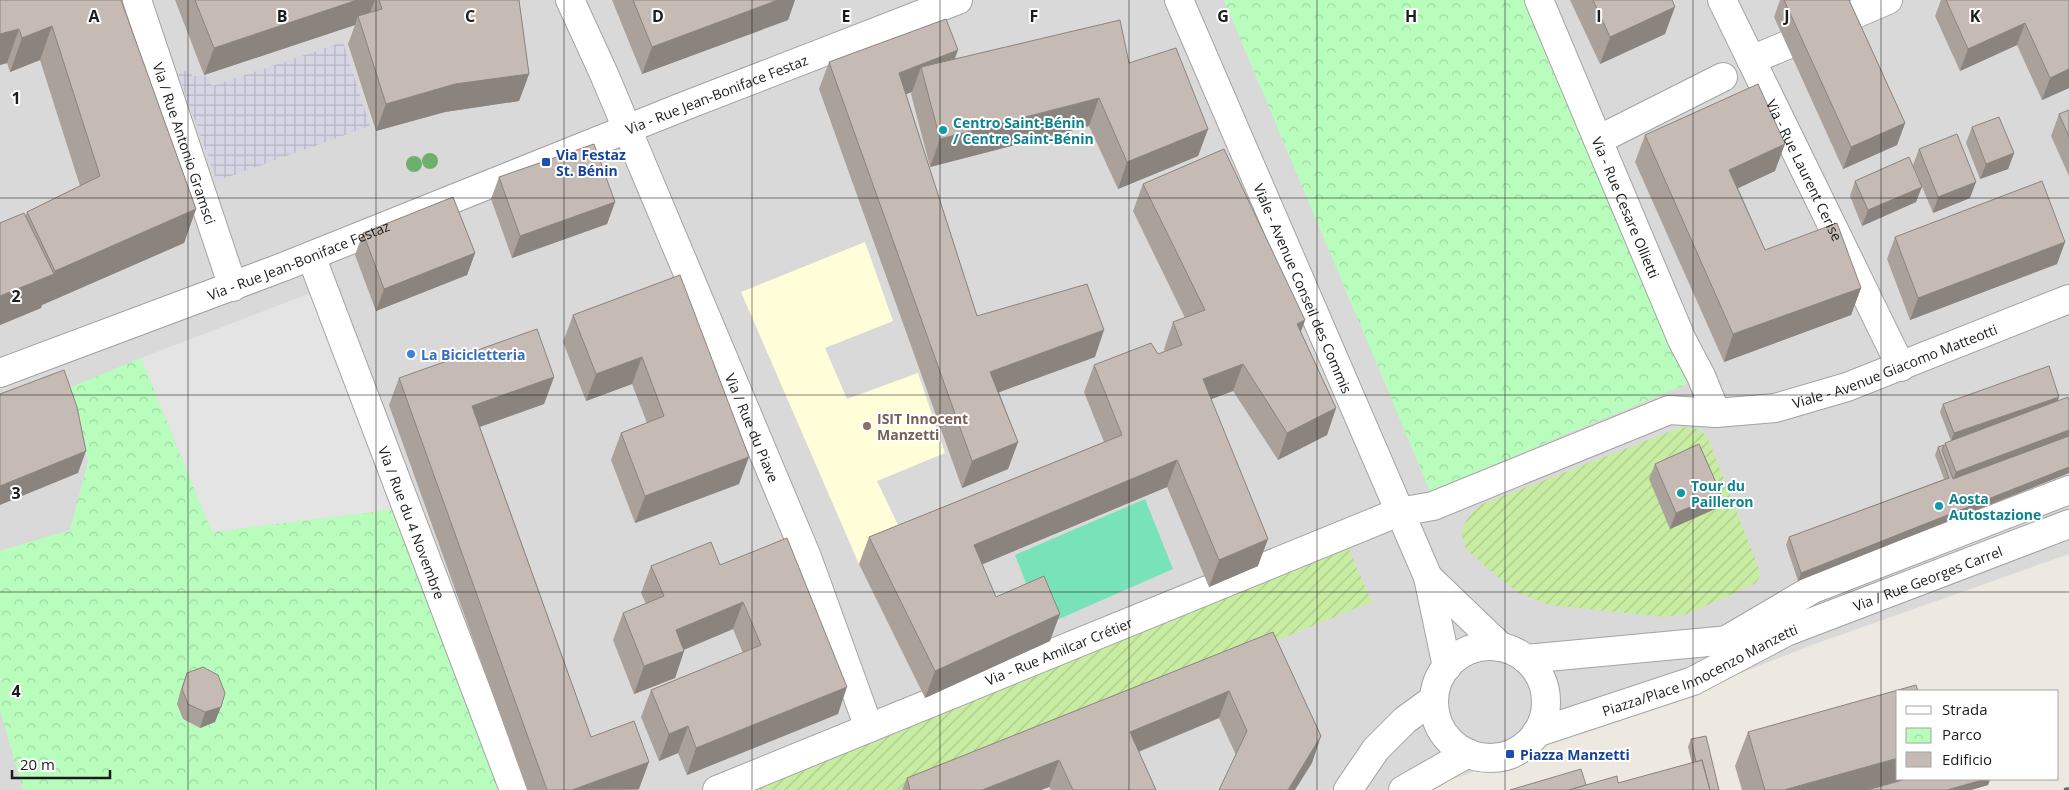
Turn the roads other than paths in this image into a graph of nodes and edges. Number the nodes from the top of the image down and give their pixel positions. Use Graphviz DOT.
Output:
graph roads {
  1 [pos="137,0"];
  2 [pos="570,0"];
  3 [pos="958,0"];
  4 [pos="1179,0"];
  5 [pos="1539,0"];
  6 [pos="1722,0"];
  7 [pos="1888,0"];
  8 [pos="1849,16"];
  9 [pos="1787,45"];
  10 [pos="1751,60"];
  11 [pos="1723,76"];
  12 [pos="626,130"];
  13 [pos="1598,140"];
  14 [pos="311,256"];
  15 [pos="233,287"];
  16 [pos="2069,299"];
  17 [pos="1901,367"];
  18 [pos="0,374"];
  19 [pos="1716,413"];
  20 [pos="2069,490"];
  21 [pos="1399,512"];
  22 [pos="2069,524"];
  23 [pos="1428,577"];
  24 [pos="1786,632"];
  25 [pos="1723,642"];
  26 [pos="1501,647"];
  27 [pos="1526,659"];
  28 [pos="1447,667"];
  29 [pos="1434,700"];
  30 [pos="869,728"];
  31 [pos="1536,733"];
  32 [pos="1468,753"];
  33 [pos="514,790"];
  34 [pos="717,790"];
  35 [pos="1348,790"];
  36 [pos="1403,790"];
  1 -- 15 [label="street, Via / Rue Antonio Gramsci"];
  2 -- 12 [label="street, Via / Rue du Piave"];
  3 -- 12 [label="street, Via - Rue Jean-Boniface Festaz"];
  4 -- 21 [label="street, Viale - Avenue Conseil des Commis"];
  5 -- 13 [label="street, Via - Rue Cesare Ollietti"];
  6 -- 10 [label="street, Via - Rue Laurent Cerise"];
  7 -- 8 [label="street"];
  9 -- 10 [label="street"];
  10 -- 17 [label="street, Via - Rue Laurent Cerise"];
  11 -- 13 [label="street"];
  12 -- 14 [label="street, Via - Rue Jean-Boniface Festaz"];
  12 -- 30 [label="street, Via / Rue du Piave"];
  13 -- 19 [label="street, Via - Rue Cesare Ollietti"];
  14 -- 15 [label="street, Via - Rue Jean-Boniface Festaz"];
  14 -- 33 [label="street, Via / Rue du 4 Novembre"];
  15 -- 18 [label="street, Via - Rue Jean-Boniface Festaz"];
  16 -- 17 [label="street, Viale - Avenue Giacomo Matteotti"];
  17 -- 19 [label="street, Viale - Avenue Giacomo Matteotti"];
  19 -- 21 [label="street, Viale - Avenue Giacomo Matteotti"];
  20 -- 25 [label="street"];
  21 -- 23 [label="street, Viale - Avenue Conseil des Commis"];
  21 -- 30 [label="street, Via - Rue Amilcar Crétier"];
  22 -- 24 [label="street, Via / Rue Georges Carrel"];
  23 -- 26 [label="street, Piazza/Place Innocenzo Manzetti"];
  23 -- 28 [label="street"];
  24 -- 25 [label="street, Piazza/Place Innocenzo Manzetti"];
  24 -- 31 [label="street, Piazza/Place Innocenzo Manzetti"];
  25 -- 27 [label="street, Piazza/Place Innocenzo Manzetti"];
  26 -- 27 [label="street, Piazza/Place Innocenzo Manzetti"];
  26 -- 28 [label="street, Piazza/Place Innocenzo Manzetti"];
  27 -- 31 [label="street, Piazza/Place Innocenzo Manzetti"];
  28 -- 29 [label="street, Piazza/Place Innocenzo Manzetti"];
  29 -- 32 [label="street, Piazza/Place Innocenzo Manzetti"];
  29 -- 35 [label="street"];
  30 -- 34 [label="street, Via - Rue Amilcar Crétier"];
  31 -- 32 [label="street, Piazza/Place Innocenzo Manzetti"];
  32 -- 36 [label="street"];
}
